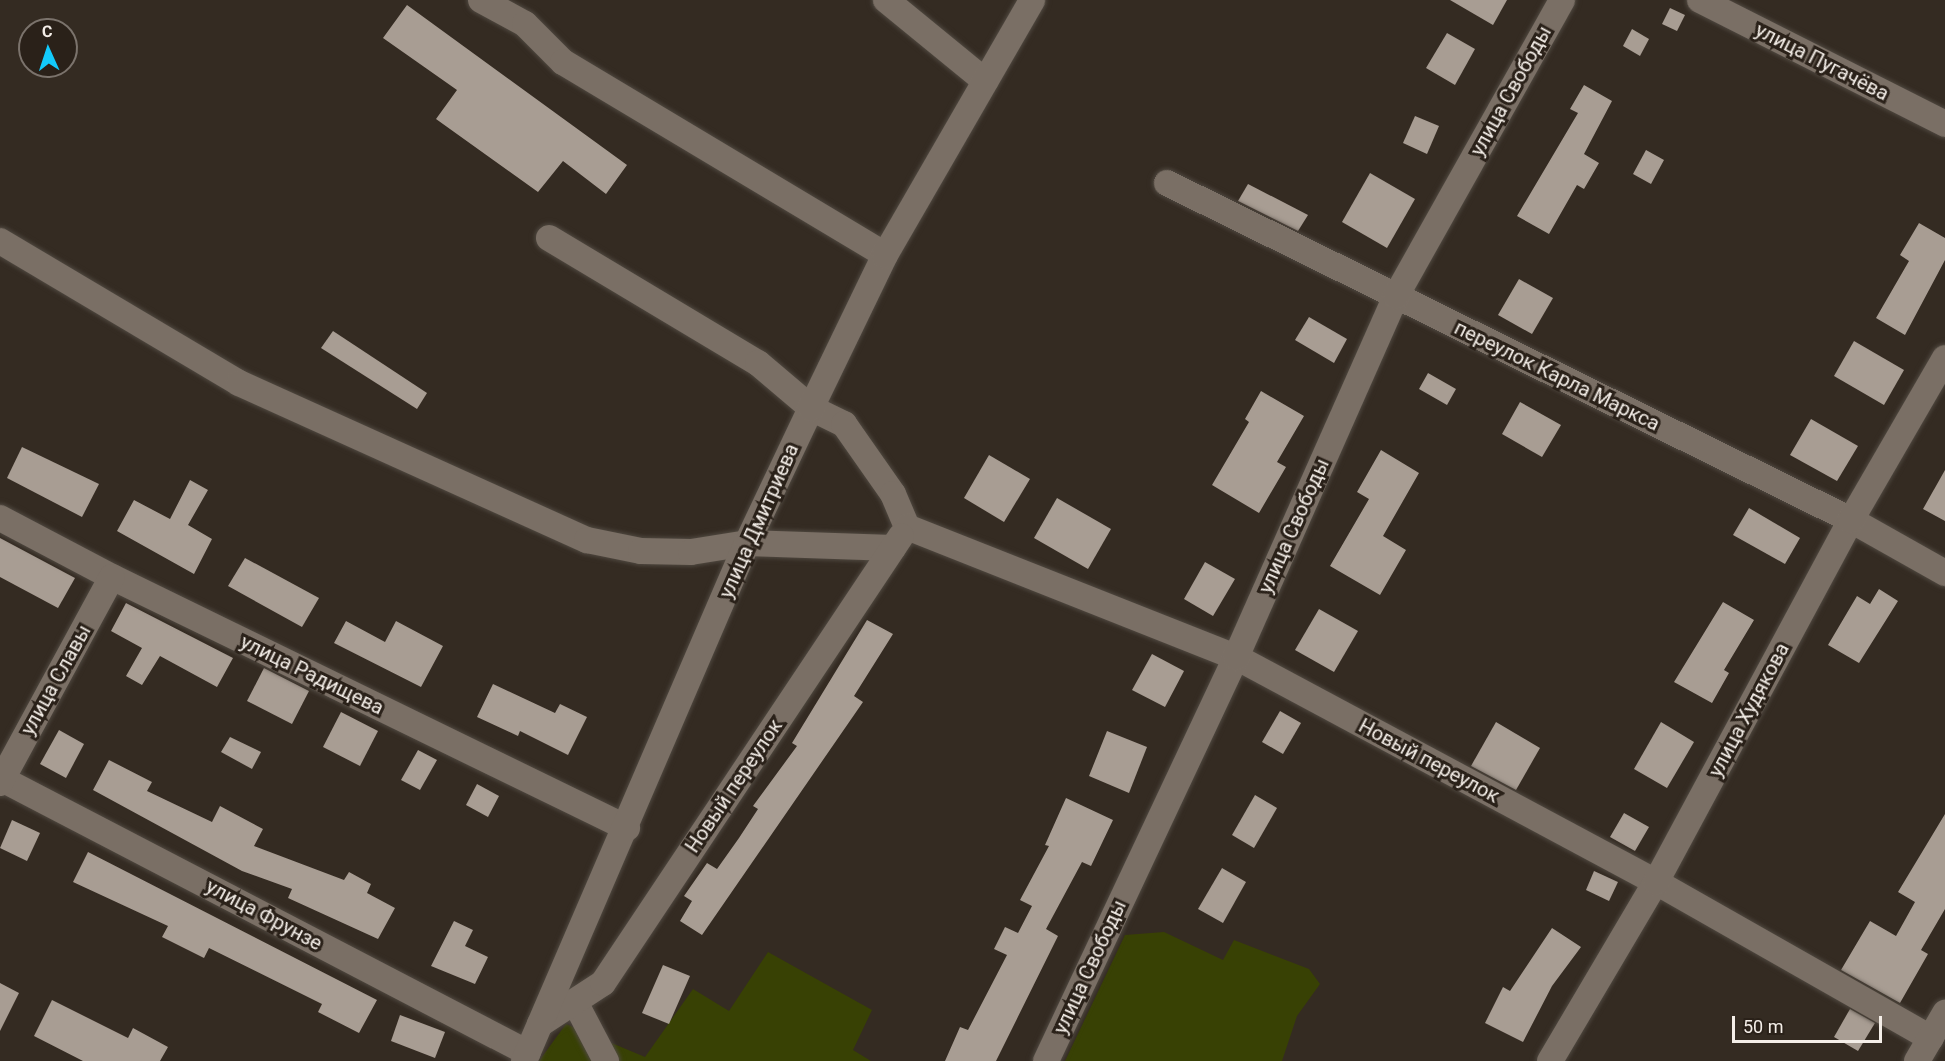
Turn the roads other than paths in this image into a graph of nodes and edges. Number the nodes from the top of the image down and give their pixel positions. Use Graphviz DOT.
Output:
graph roads {
  1 [pos="481,0"];
  2 [pos="886,0"];
  3 [pos="1032,0"];
  4 [pos="1562,0"];
  5 [pos="1700,0"];
  6 [pos="985,81"];
  7 [pos="1945,124"];
  8 [pos="1167,183"];
  9 [pos="549,238"];
  10 [pos="0,241"];
  11 [pos="885,255"];
  12 [pos="1396,296"];
  13 [pos="1945,358"];
  14 [pos="811,408"];
  15 [pos="0,518"];
  16 [pos="1851,520"];
  17 [pos="900,537"];
  18 [pos="747,543"];
  19 [pos="1945,573"];
  20 [pos="112,577"];
  21 [pos="1236,657"];
  22 [pos="1,780"];
  23 [pos="627,828"];
  24 [pos="1656,882"];
  25 [pos="575,1002"];
  26 [pos="1945,1013"];
  27 [pos="540,1024"];
  28 [pos="1931,1038"];
  29 [pos="526,1057"];
  30 [pos="606,1061"];
  31 [pos="1046,1061"];
  32 [pos="1550,1061"];
  33 [pos="1917,1061"];
  1 -- 11 [label="street"];
  2 -- 6 [label="street"];
  3 -- 6 [label="street, улица Дмитриева"];
  4 -- 12 [label="street, улица Свободы"];
  5 -- 7 [label="street, улица Пугачёва"];
  6 -- 11 [label="street, улица Дмитриева"];
  8 -- 12 [label="street, переулок Карла Маркса"];
  9 -- 14 [label="street"];
  10 -- 18 [label="street"];
  11 -- 14 [label="street, улица Дмитриева"];
  12 -- 16 [label="street, переулок Карла Маркса"];
  12 -- 21 [label="street, улица Свободы"];
  13 -- 16 [label="street, улица Худякова"];
  14 -- 17 [label="street"];
  14 -- 18 [label="street, улица Дмитриева"];
  15 -- 20 [label="street, улица Радищева"];
  16 -- 19 [label="street, переулок Карла Маркса"];
  16 -- 24 [label="street, улица Худякова"];
  17 -- 18 [label="street"];
  17 -- 21 [label="street, Новый переулок"];
  17 -- 25 [label="street, Новый переулок"];
  18 -- 23 [label="street, улица Дмитриева"];
  20 -- 22 [label="street, улица Славы"];
  20 -- 23 [label="street, улица Радищева"];
  21 -- 24 [label="street, Новый переулок"];
  21 -- 31 [label="street, улица Свободы"];
  22 -- 29 [label="street, улица Фрунзе"];
  23 -- 27 [label="street, улица Дмитриева"];
  24 -- 28 [label="street, Новый переулок"];
  24 -- 32 [label="street, улица Худякова"];
  25 -- 27 [label="street, Новый переулок"];
  25 -- 30 [label="street"];
  26 -- 28 [label="street"];
  27 -- 29 [label="street, улица Дмитриева"];
  28 -- 33 [label="street"];
}
